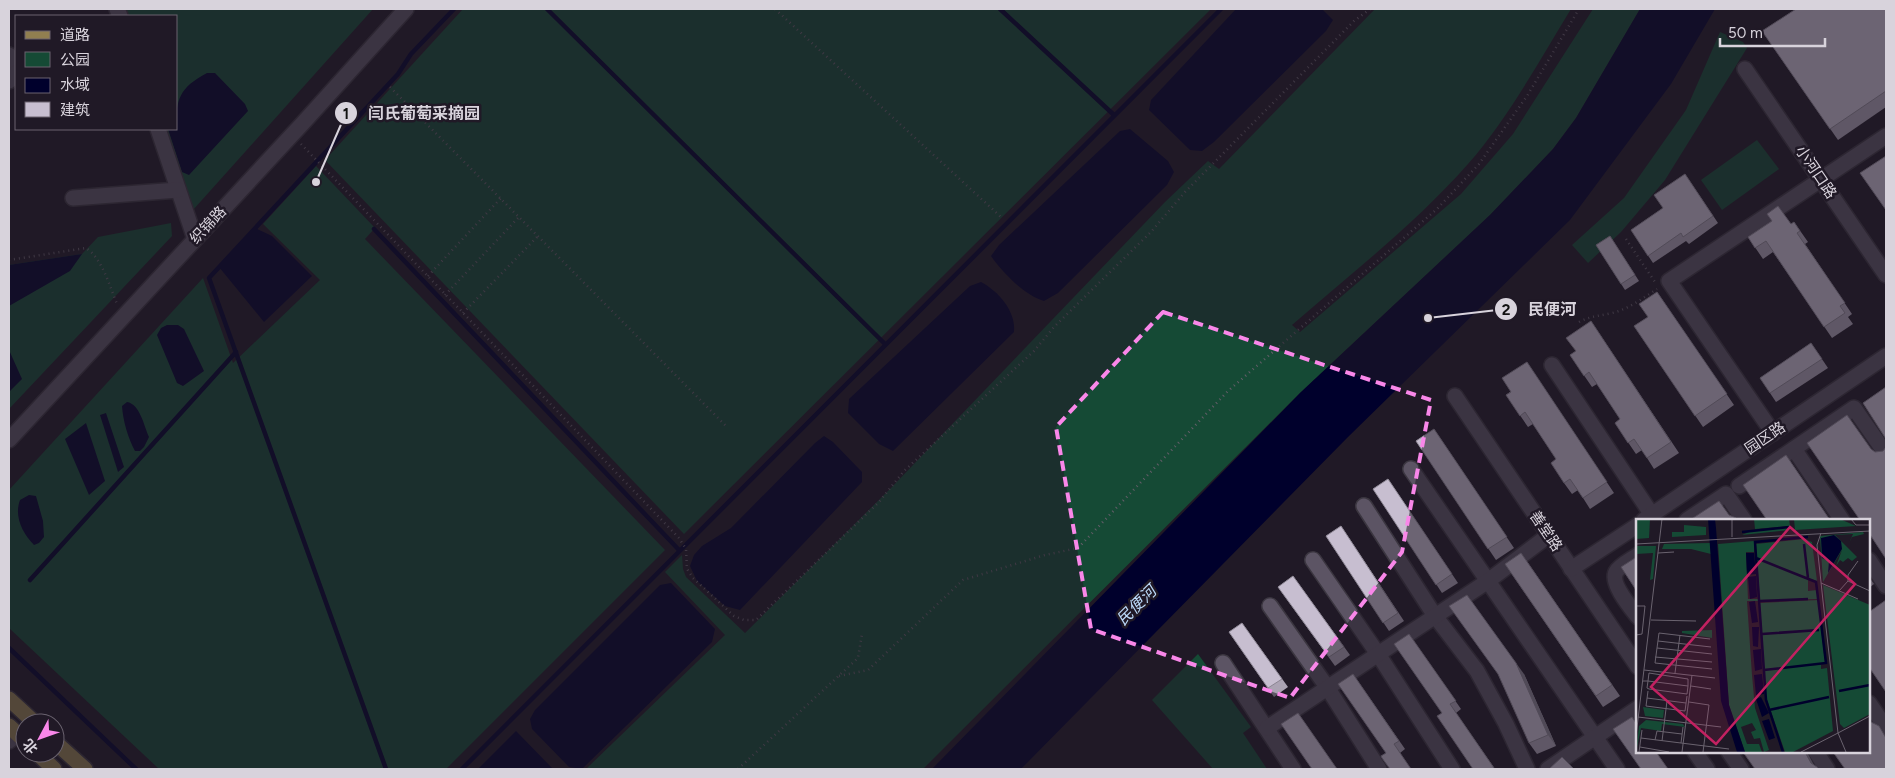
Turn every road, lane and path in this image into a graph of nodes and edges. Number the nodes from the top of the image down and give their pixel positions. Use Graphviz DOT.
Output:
graph roads {
  1 [pos="406,9"];
  2 [pos="775,9"];
  3 [pos="1370,9"];
  4 [pos="1579,9"];
  5 [pos="1745,68"];
  6 [pos="390,87"];
  7 [pos="158,130"];
  8 [pos="1886,136"];
  9 [pos="313,157"];
  10 [pos="1821,180"];
  11 [pos="178,190"];
  12 [pos="73,198"];
  13 [pos="501,198"];
  14 [pos="1001,216"];
  15 [pos="519,217"];
  16 [pos="538,236"];
  17 [pos="195,239"];
  18 [pos="1626,239"];
  19 [pos="9,260"];
  20 [pos="1886,275"];
  21 [pos="428,276"];
  22 [pos="1664,285"];
  23 [pos="445,295"];
  24 [pos="463,313"];
  25 [pos="123,317"];
  26 [pos="1578,322"];
  27 [pos="1886,356"];
  28 [pos="1552,365"];
  29 [pos="1455,396"];
  30 [pos="728,427"];
  31 [pos="1773,433"];
  32 [pos="9,440"];
  33 [pos="1794,449"];
  34 [pos="1886,454"];
  35 [pos="1411,469"];
  36 [pos="1739,486"];
  37 [pos="1364,506"];
  38 [pos="1648,518"];
  39 [pos="1688,519"];
  40 [pos="1743,519"];
  41 [pos="1841,519"];
  42 [pos="1636,526"];
  43 [pos="1548,535"];
  44 [pos="1636,556"];
  45 [pos="1313,560"];
  46 [pos="1870,562"];
  47 [pos="1571,569"];
  48 [pos="1488,581"];
  49 [pos="1886,586"];
  50 [pos="1270,606"];
  51 [pos="1636,614"];
  52 [pos="1434,616"];
  53 [pos="862,634"];
  54 [pos="1378,654"];
  55 [pos="1223,663"];
  56 [pos="1636,664"];
  57 [pos="839,676"];
  58 [pos="1327,687"];
  59 [pos="9,699"];
  60 [pos="1870,704"];
  61 [pos="1636,709"];
  62 [pos="24,713"];
  63 [pos="1266,728"];
  64 [pos="1886,728"];
  65 [pos="1595,737"];
  66 [pos="65,751"];
  67 [pos="1696,753"];
  68 [pos="1730,753"];
  69 [pos="1817,753"];
  70 [pos="85,769"];
  71 [pos="738,769"];
  72 [pos="1293,769"];
  73 [pos="1379,769"];
  74 [pos="1452,769"];
  75 [pos="1527,769"];
  76 [pos="1548,769"];
  77 [pos="1617,769"];
  78 [pos="1707,769"];
  79 [pos="1741,769"];
  80 [pos="1828,769"];
  1 -- 17 [label="street, 织锦路"];
  2 -- 14 [label="path"];
  3 -- 24 [label="path"];
  4 -- 57 [label="path"];
  5 -- 10 [label="street, 小河口路"];
  6 -- 13 [label="path"];
  7 -- 11 [label="street"];
  8 -- 10 [label="street"];
  9 -- 21 [label="path"];
  10 -- 20 [label="street, 小河口路"];
  10 -- 22 [label="street"];
  11 -- 12 [label="street"];
  11 -- 17 [label="street"];
  13 -- 15 [label="path"];
  13 -- 21 [label="path"];
  15 -- 16 [label="path"];
  15 -- 23 [label="path"];
  16 -- 24 [label="path"];
  16 -- 30 [label="path"];
  17 -- 25 [label="street, 织锦路"];
  18 -- 22 [label="path"];
  19 -- 25 [label="path"];
  21 -- 23 [label="path"];
  22 -- 26 [label="path"];
  22 -- 31 [label="street"];
  23 -- 24 [label="path"];
  25 -- 32 [label="street, 织锦路"];
  27 -- 31 [label="street, 园区路"];
  28 -- 38 [label="street"];
  29 -- 43 [label="street, 善堂路"];
  31 -- 38 [label="street, 园区路"];
  33 -- 34 [label="street"];
  33 -- 36 [label="street"];
  33 -- 41 [label="street"];
  35 -- 48 [label="street"];
  37 -- 52 [label="street"];
  39 -- 40 [label="street"];
  42 -- 47 [label="street"];
  43 -- 47 [label="street, 善堂路"];
  43 -- 48 [label="street"];
  44 -- 51 [label="street"];
  45 -- 54 [label="street"];
  46 -- 49 [label="street"];
  47 -- 56 [label="street, 善堂路"];
  48 -- 52 [label="street"];
  48 -- 65 [label="street"];
  50 -- 58 [label="street"];
  52 -- 54 [label="street"];
  52 -- 75 [label="street"];
  53 -- 57 [label="path"];
  54 -- 58 [label="street"];
  54 -- 74 [label="street"];
  55 -- 63 [label="street"];
  57 -- 71 [label="path"];
  58 -- 63 [label="street"];
  58 -- 73 [label="street"];
  59 -- 62 [label="main road"];
  60 -- 64 [label="street"];
  61 -- 65 [label="street"];
  63 -- 72 [label="street"];
  65 -- 76 [label="street"];
  65 -- 77 [label="street"];
  66 -- 70 [label="main road"];
  67 -- 78 [label="street"];
  68 -- 79 [label="street"];
  69 -- 80 [label="street"];
}
